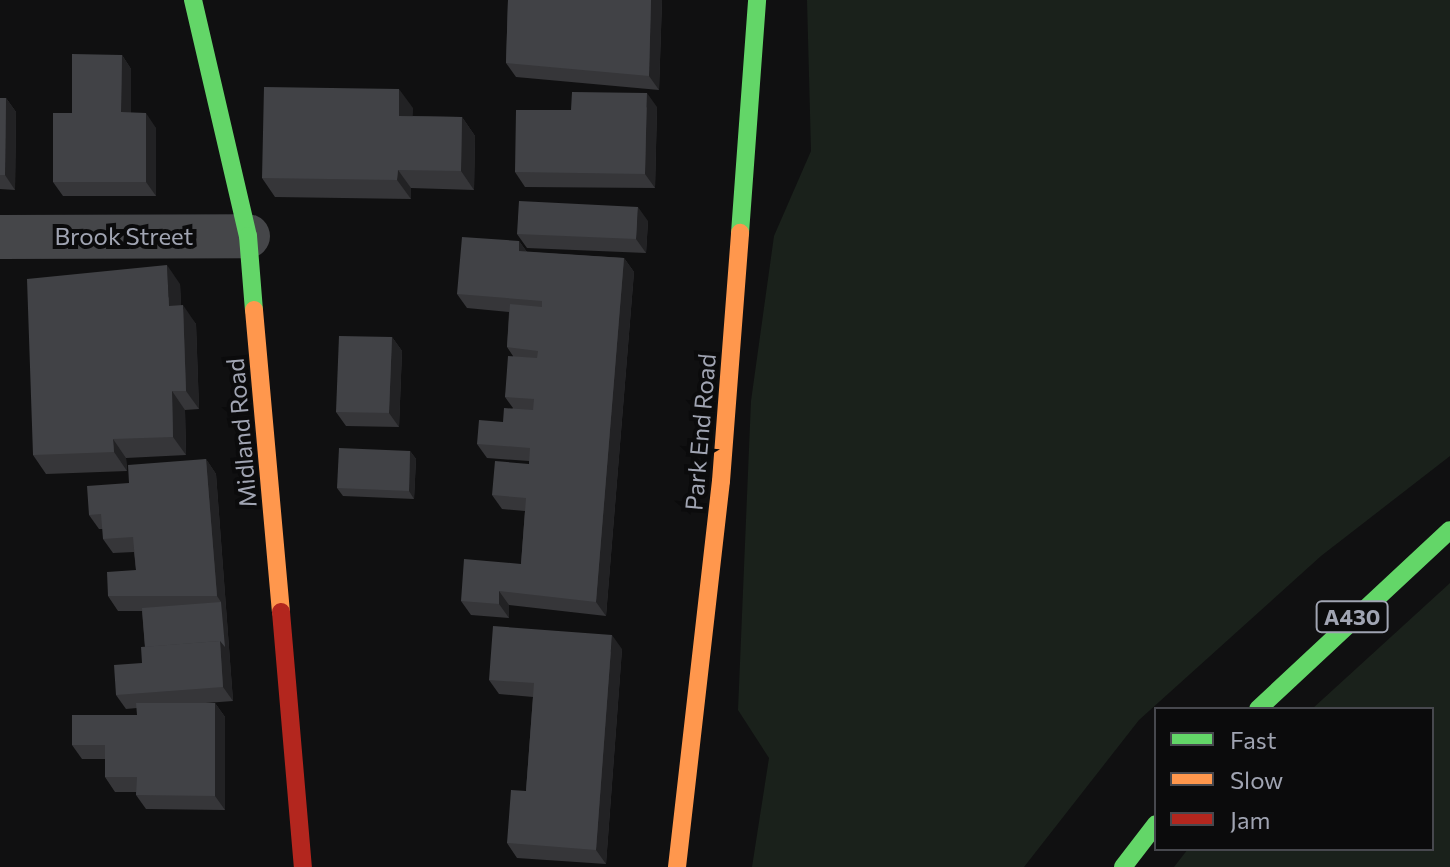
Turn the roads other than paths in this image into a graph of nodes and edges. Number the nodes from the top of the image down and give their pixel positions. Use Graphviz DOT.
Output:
graph roads {
  1 [pos="193,0"];
  2 [pos="757,0"];
  3 [pos="248,236"];
  4 [pos="0,237"];
  5 [pos="1450,530"];
  6 [pos="1260,707"];
  7 [pos="1154,827"];
  8 [pos="303,867"];
  9 [pos="677,867"];
  10 [pos="1123,867"];
  1 -- 3 [label="main road, Midland Road"];
  2 -- 9 [label="main road, Park End Road"];
  3 -- 4 [label="street, Brook Street"];
  3 -- 8 [label="main road, Midland Road"];
  5 -- 6 [label="main road, A430"];
  7 -- 10 [label="main road"];
}
